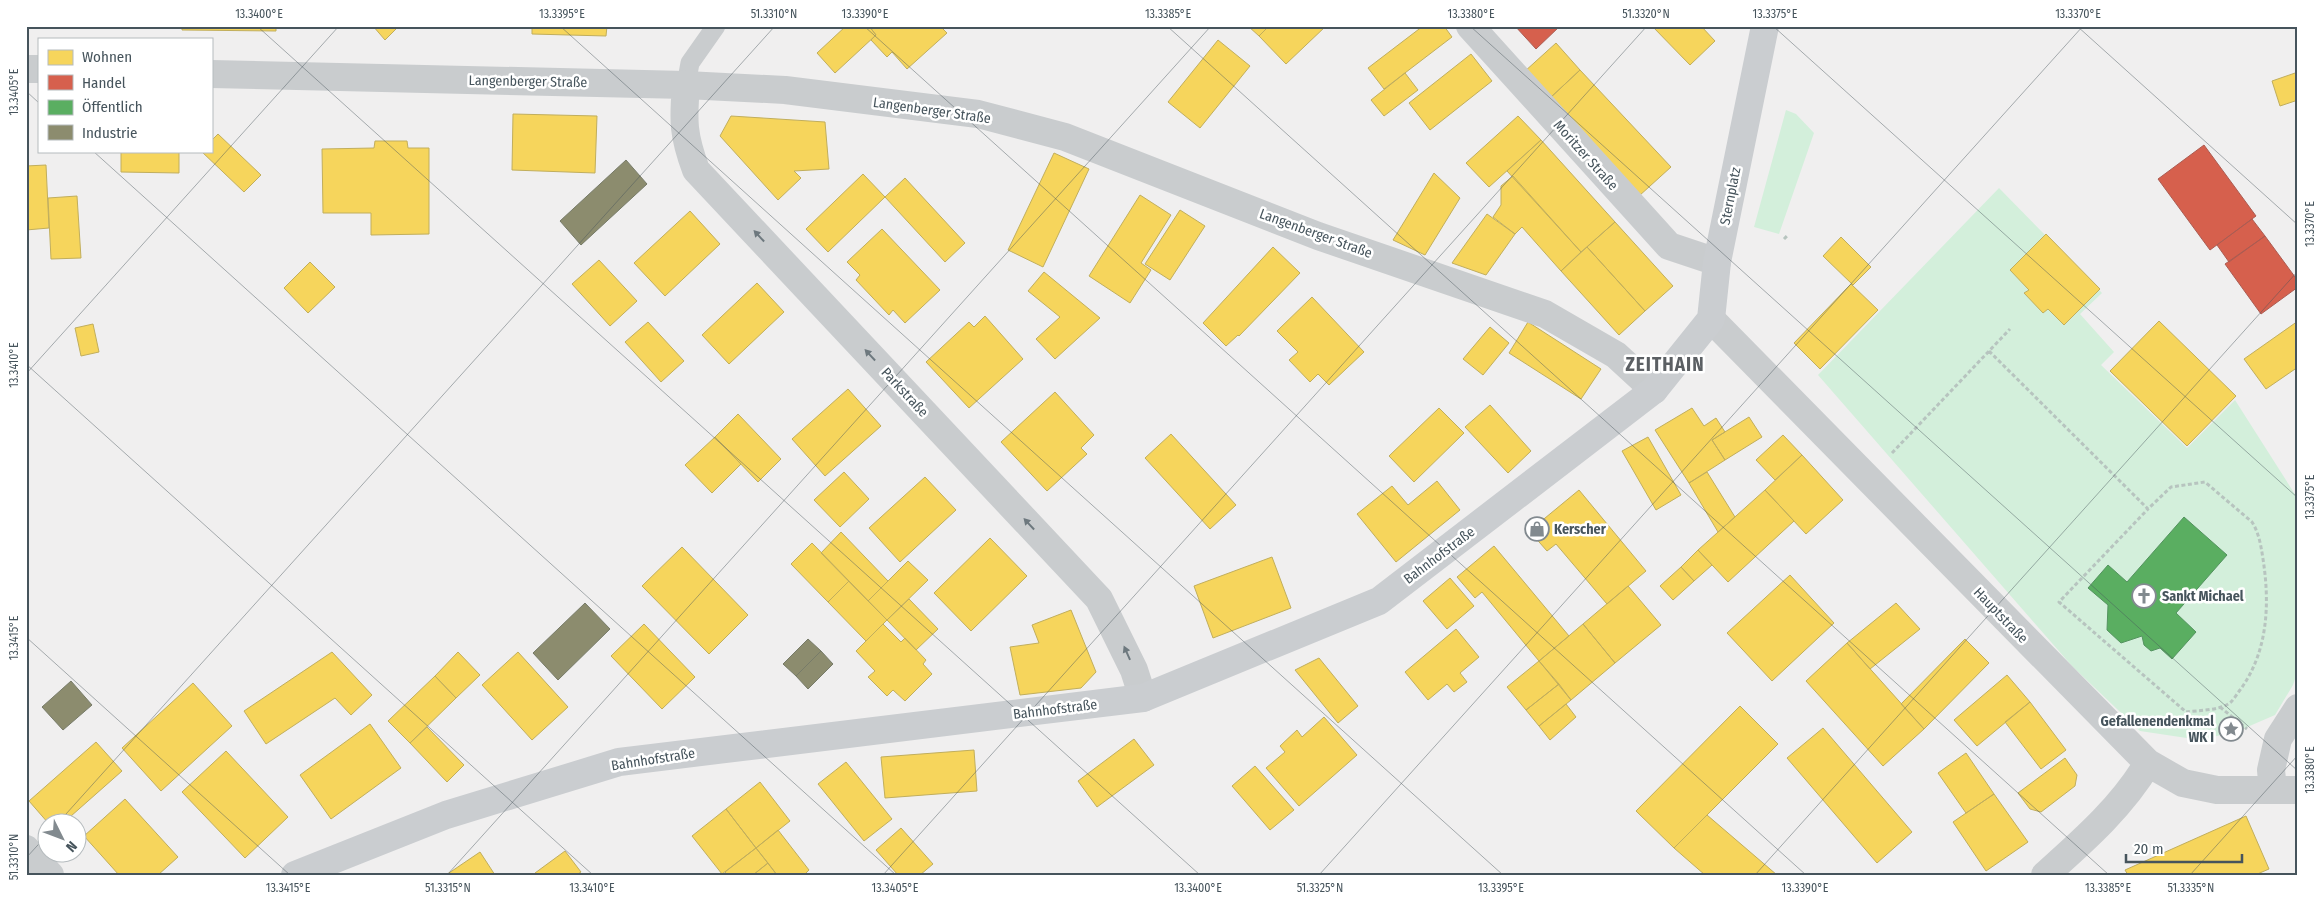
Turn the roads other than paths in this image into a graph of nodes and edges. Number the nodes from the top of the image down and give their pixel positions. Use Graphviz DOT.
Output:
graph roads {
  1 [pos="716,26"];
  2 [pos="1470,26"];
  3 [pos="1765,26"];
  4 [pos="212,74"];
  5 [pos="686,85"];
  6 [pos="1717,262"];
  7 [pos="1712,320"];
  8 [pos="1654,390"];
  9 [pos="1143,698"];
  10 [pos="2298,708"];
  11 [pos="2148,763"];
  12 [pos="2285,790"];
  13 [pos="26,849"];
  14 [pos="50,875"];
  15 [pos="295,875"];
  16 [pos="2045,875"];
  1 -- 5 [label="lane"];
  2 -- 6 [label="street, Moritzer Straße"];
  3 -- 6 [label="street, Sternplatz"];
  4 -- 5 [label="street, Langenberger Straße"];
  5 -- 8 [label="street, Langenberger Straße"];
  9 -- 5 [label="street, Parkstraße, one-way"];
  6 -- 7 [label="street, Sternplatz"];
  7 -- 8 [label="street, Bahnhofstraße"];
  7 -- 11 [label="street, Hauptstraße"];
  8 -- 9 [label="street, Bahnhofstraße"];
  9 -- 15 [label="street, Bahnhofstraße"];
  10 -- 12 [label="street"];
  11 -- 12 [label="street, Hauptstraße"];
  11 -- 16 [label="street"];
  13 -- 14 [label="street"];
}
